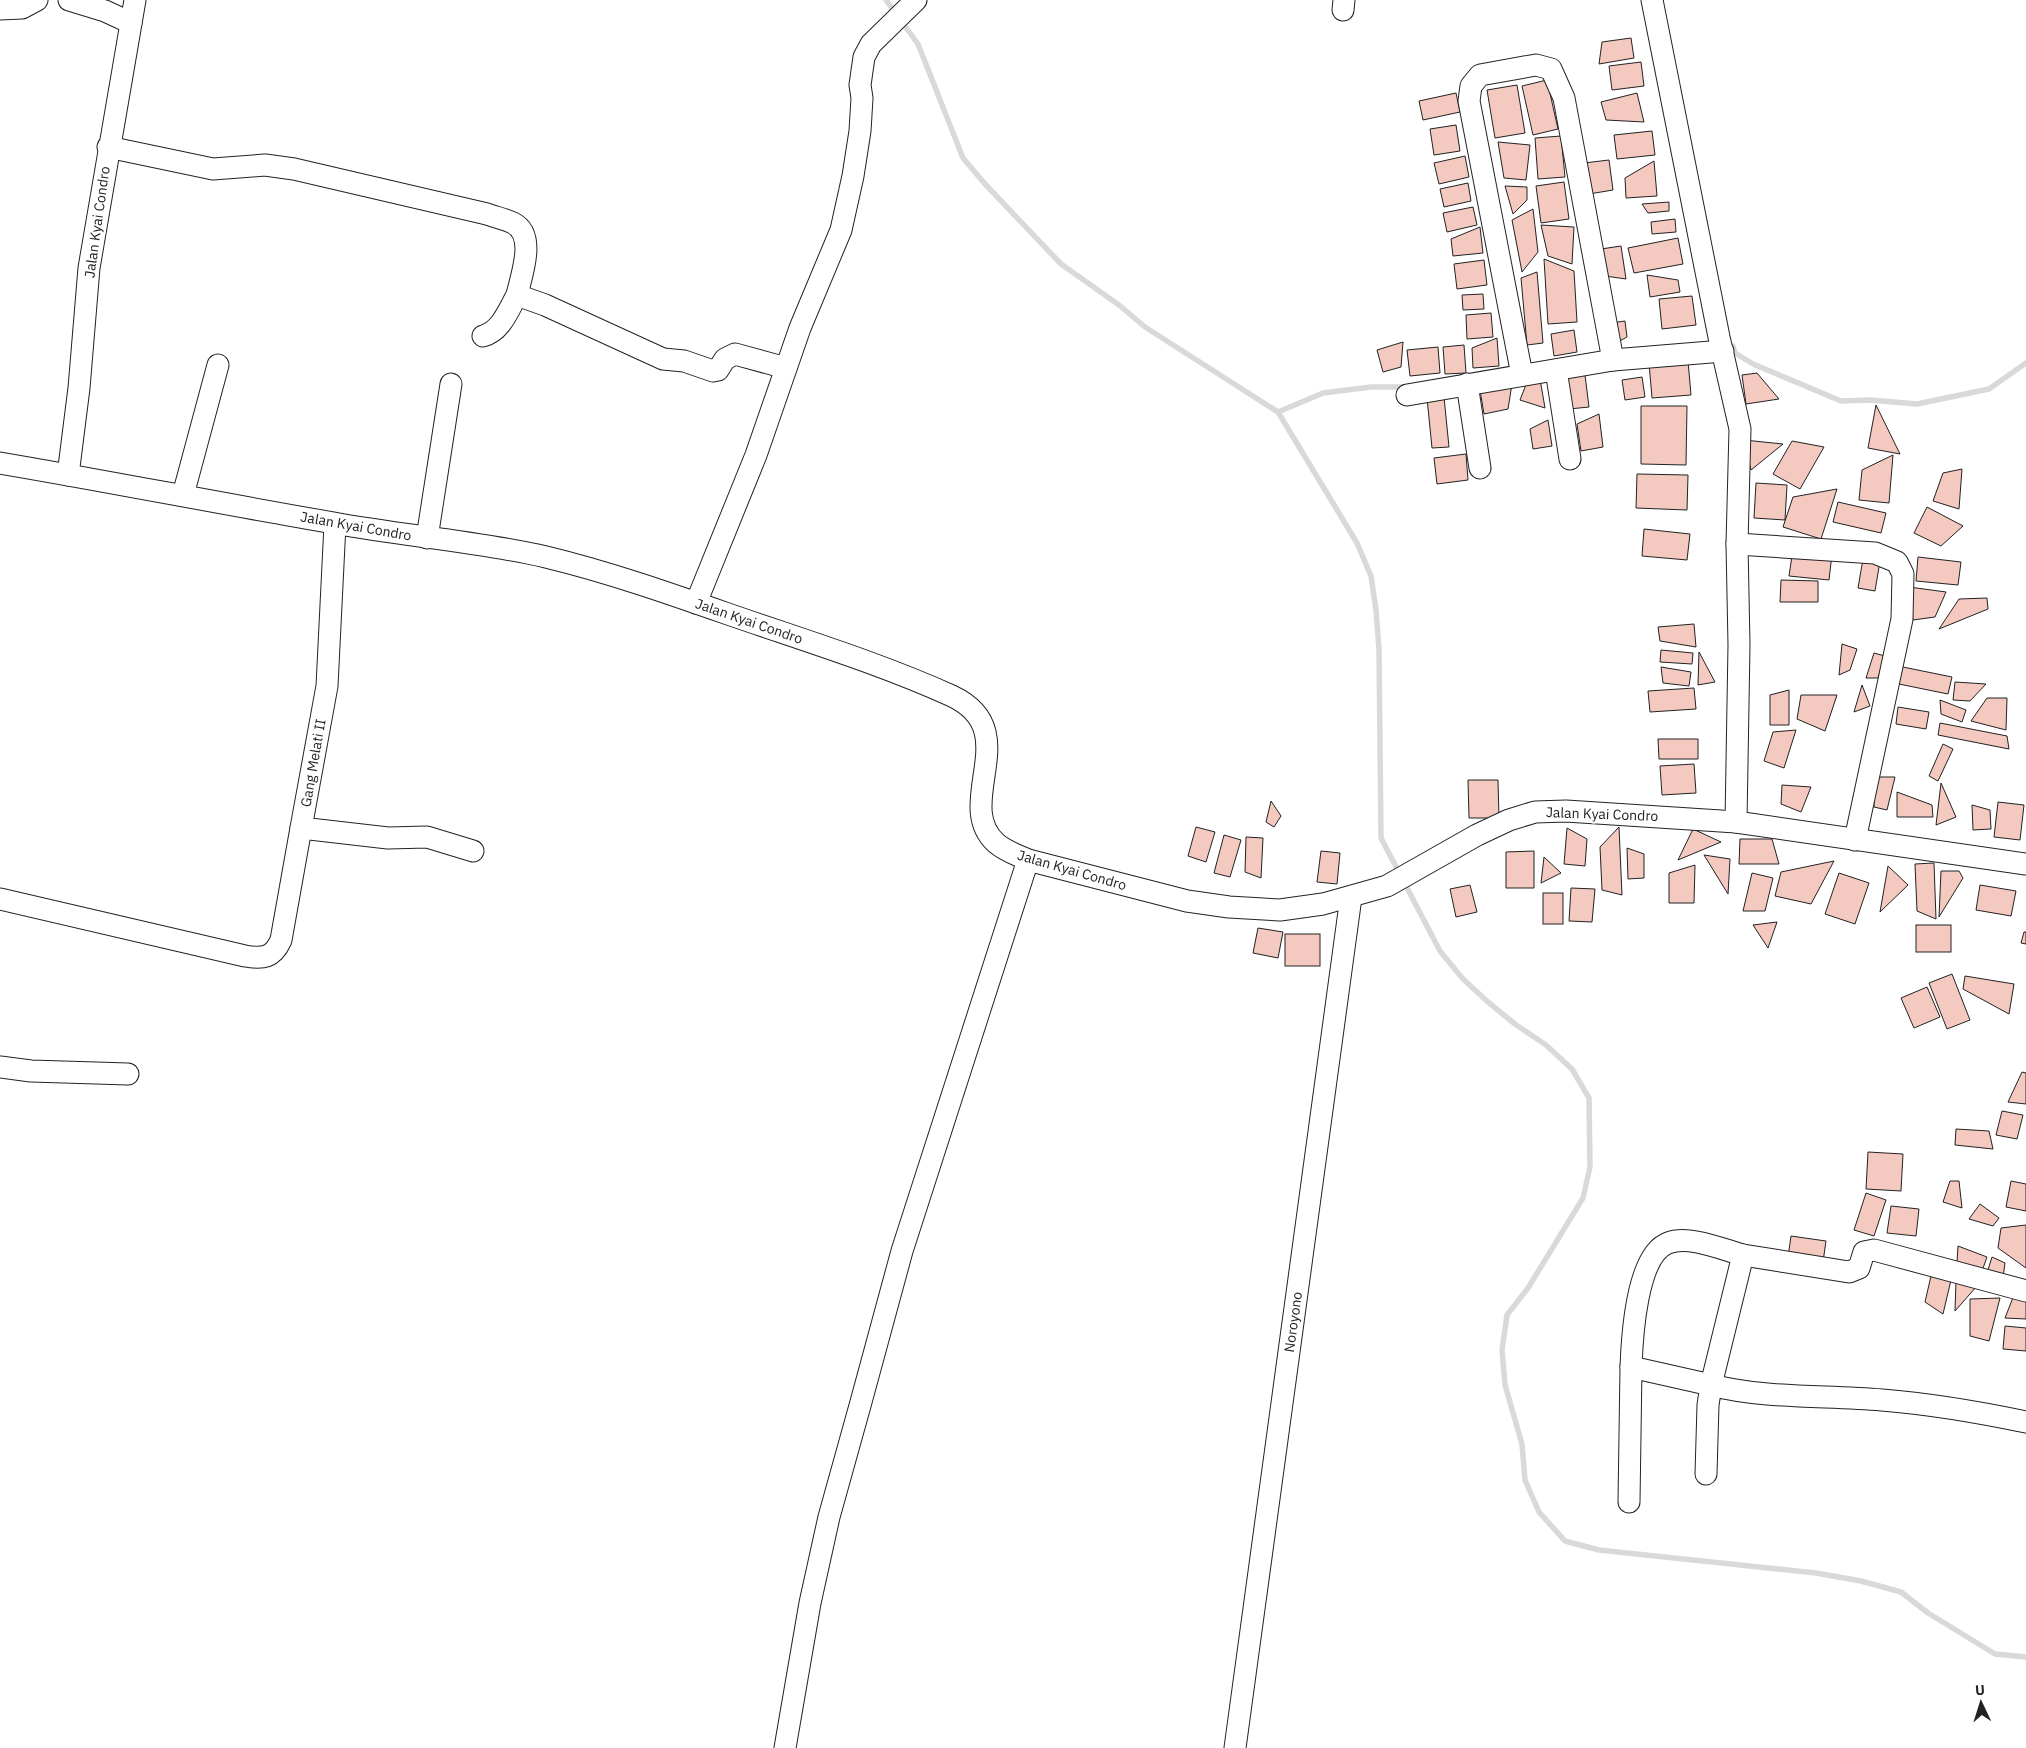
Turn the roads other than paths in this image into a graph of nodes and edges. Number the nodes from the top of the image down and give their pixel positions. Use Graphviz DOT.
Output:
graph roads {
  1 [pos="37,0"];
  2 [pos="69,0"];
  3 [pos="135,0"];
  4 [pos="1652,0"];
  5 [pos="911,5"];
  6 [pos="0,9"];
  7 [pos="132,23"];
  8 [pos="108,147"];
  9 [pos="517,295"];
  10 [pos="483,336"];
  11 [pos="1721,346"];
  12 [pos="1612,353"];
  13 [pos="218,365"];
  14 [pos="786,368"];
  15 [pos="1522,370"];
  16 [pos="1556,370"];
  17 [pos="451,384"];
  18 [pos="1467,384"];
  19 [pos="1407,395"];
  20 [pos="1570,459"];
  21 [pos="1480,468"];
  22 [pos="1,469"];
  23 [pos="68,475"];
  24 [pos="183,495"];
  25 [pos="335,524"];
  26 [pos="427,538"];
  27 [pos="1737,544"];
  28 [pos="696,603"];
  29 [pos="1736,822"];
  30 [pos="302,828"];
  31 [pos="1855,840"];
  32 [pos="473,851"];
  33 [pos="1028,860"];
  34 [pos="2026,864"];
  35 [pos="1351,897"];
  36 [pos="0,899"];
  37 [pos="0,1067"];
  38 [pos="128,1074"];
  39 [pos="1743,1255"];
  40 [pos="2026,1291"];
  41 [pos="1631,1368"];
  42 [pos="1711,1385"];
  43 [pos="2026,1422"];
  44 [pos="1706,1474"];
  45 [pos="1629,1502"];
  46 [pos="785,1748"];
  47 [pos="1235,1748"];
  1 -- 6 [label="street"];
  2 -- 7 [label="street"];
  3 -- 7 [label="street, Jalan Kyai Condro"];
  4 -- 11 [label="street"];
  5 -- 14 [label="street"];
  7 -- 8 [label="street, Jalan Kyai Condro"];
  8 -- 9 [label="street"];
  8 -- 23 [label="street, Jalan Kyai Condro"];
  9 -- 10 [label="street"];
  9 -- 14 [label="street"];
  11 -- 12 [label="street"];
  11 -- 27 [label="street"];
  12 -- 15 [label="street"];
  12 -- 16 [label="street"];
  13 -- 24 [label="street"];
  14 -- 28 [label="street"];
  15 -- 16 [label="street"];
  15 -- 18 [label="street"];
  16 -- 20 [label="street"];
  17 -- 26 [label="street"];
  18 -- 19 [label="street"];
  18 -- 21 [label="street"];
  22 -- 23 [label="street, Jalan Kyai Condro"];
  23 -- 24 [label="street, Jalan Kyai Condro"];
  24 -- 25 [label="street, Jalan Kyai Condro"];
  25 -- 26 [label="street, Jalan Kyai Condro"];
  25 -- 30 [label="street, Gang Melati II"];
  26 -- 28 [label="street, Jalan Kyai Condro"];
  27 -- 29 [label="street"];
  27 -- 31 [label="street"];
  28 -- 33 [label="street, Jalan Kyai Condro"];
  29 -- 31 [label="street, Jalan Kyai Condro"];
  29 -- 35 [label="street, Jalan Kyai Condro"];
  30 -- 32 [label="street"];
  30 -- 36 [label="street, Gang Melati II"];
  31 -- 34 [label="street, Jalan Kyai Condro"];
  33 -- 35 [label="street, Jalan Kyai Condro"];
  33 -- 46 [label="street"];
  35 -- 47 [label="street, Noroyono"];
  37 -- 38 [label="street"];
  39 -- 40 [label="street"];
  39 -- 41 [label="street"];
  39 -- 42 [label="street"];
  41 -- 42 [label="street"];
  41 -- 45 [label="street"];
  42 -- 43 [label="street"];
  42 -- 44 [label="street"];
}
